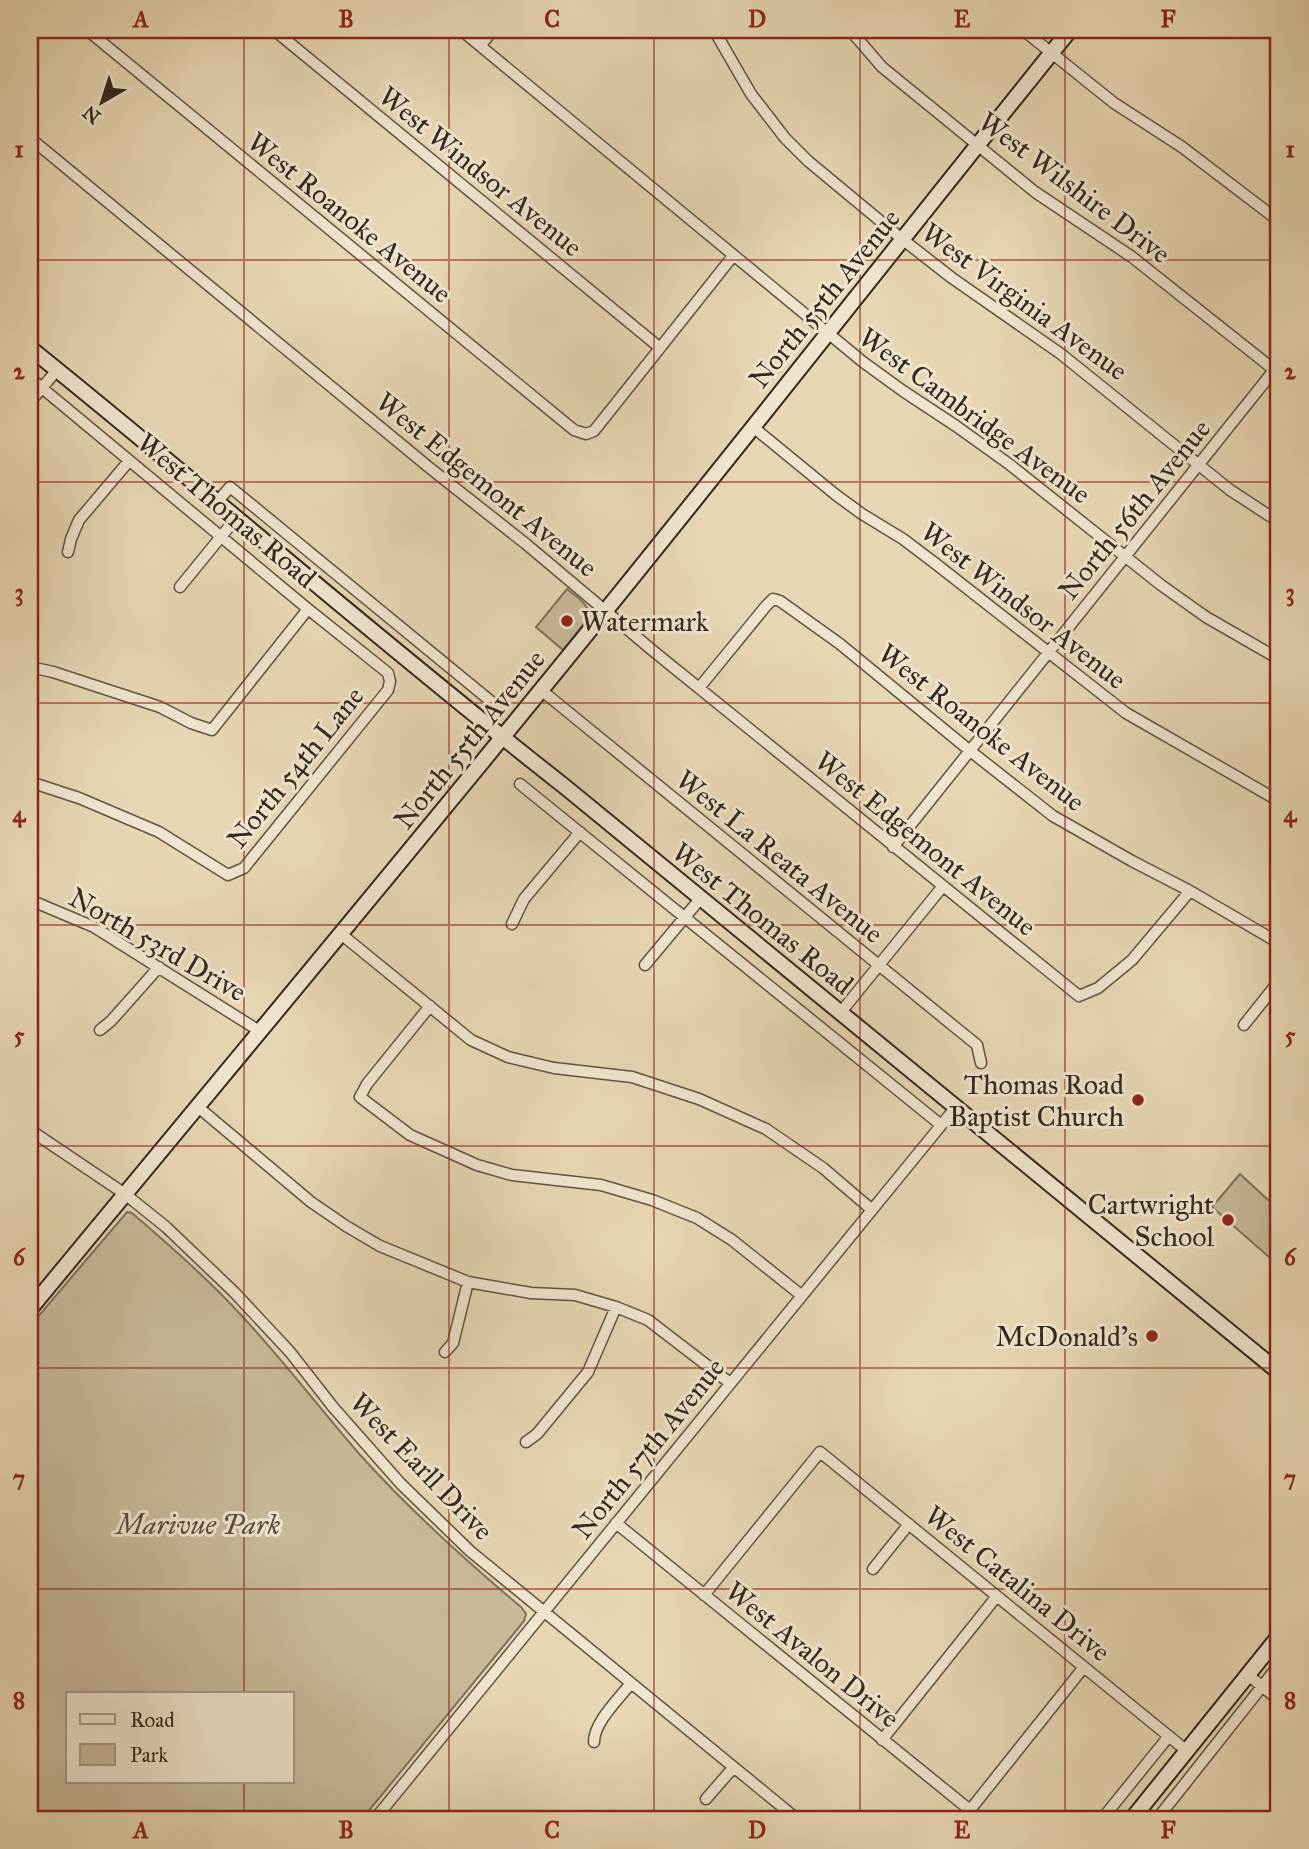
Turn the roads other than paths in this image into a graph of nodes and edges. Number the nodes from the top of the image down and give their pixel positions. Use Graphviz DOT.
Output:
graph roads {
  1 [pos="87,30"];
  2 [pos="274,30"];
  3 [pos="461,30"];
  4 [pos="493,30"];
  5 [pos="713,30"];
  6 [pos="850,30"];
  7 [pos="1023,30"];
  8 [pos="1070,30"];
  9 [pos="481,46"];
  10 [pos="1051,52"];
  11 [pos="30,138"];
  12 [pos="978,144"];
  13 [pos="1279,221"];
  14 [pos="902,239"];
  15 [pos="733,256"];
  16 [pos="828,334"];
  17 [pos="659,347"];
  18 [pos="30,348"];
  19 [pos="1278,369"];
  20 [pos="57,370"];
  21 [pos="30,378"];
  22 [pos="41,388"];
  23 [pos="30,402"];
  24 [pos="752,427"];
  25 [pos="128,461"];
  26 [pos="1199,465"];
  27 [pos="218,501"];
  28 [pos="237,517"];
  29 [pos="1279,522"];
  30 [pos="221,537"];
  31 [pos="68,552"];
  32 [pos="1125,558"];
  33 [pos="180,587"];
  34 [pos="308,609"];
  35 [pos="605,611"];
  36 [pos="1048,653"];
  37 [pos="1279,659"];
  38 [pos="30,667"];
  39 [pos="450,668"];
  40 [pos="390,681"];
  41 [pos="437,684"];
  42 [pos="699,688"];
  43 [pos="541,690"];
  44 [pos="493,703"];
  45 [pos="502,738"];
  46 [pos="970,750"];
  47 [pos="30,782"];
  48 [pos="520,784"];
  49 [pos="1279,801"];
  50 [pos="580,832"];
  51 [pos="893,847"];
  52 [pos="943,886"];
  53 [pos="1189,891"];
  54 [pos="700,899"];
  55 [pos="30,900"];
  56 [pos="684,917"];
  57 [pos="512,924"];
  58 [pos="341,934"];
  59 [pos="1279,943"];
  60 [pos="645,965"];
  61 [pos="878,965"];
  62 [pos="159,967"];
  63 [pos="1279,981"];
  64 [pos="430,1006"];
  65 [pos="841,1012"];
  66 [pos="1244,1025"];
  67 [pos="100,1030"];
  68 [pos="261,1032"];
  69 [pos="981,1063"];
  70 [pos="198,1107"];
  71 [pos="956,1107"];
  72 [pos="941,1125"];
  73 [pos="30,1130"];
  74 [pos="125,1194"];
  75 [pos="871,1209"];
  76 [pos="468,1282"];
  77 [pos="802,1295"];
  78 [pos="616,1307"];
  79 [pos="30,1309"];
  80 [pos="444,1352"];
  81 [pos="1279,1372"];
  82 [pos="730,1382"];
  83 [pos="526,1442"];
  84 [pos="616,1523"];
  85 [pos="909,1524"];
  86 [pos="873,1569"];
  87 [pos="704,1595"];
  88 [pos="997,1596"];
  89 [pos="543,1612"];
  90 [pos="1279,1636"];
  91 [pos="1279,1665"];
  92 [pos="1084,1667"];
  93 [pos="1248,1675"];
  94 [pos="631,1683"];
  95 [pos="1262,1686"];
  96 [pos="1279,1700"];
  97 [pos="1169,1736"];
  98 [pos="882,1740"];
  99 [pos="594,1742"];
  100 [pos="1187,1751"];
  101 [pos="733,1768"];
  102 [pos="706,1799"];
  103 [pos="970,1810"];
  104 [pos="375,1819"];
  105 [pos="797,1819"];
  106 [pos="981,1819"];
  107 [pos="1102,1819"];
  108 [pos="1132,1819"];
  109 [pos="1157,1819"];
  1 -- 17 [label="street, West Roanoke Avenue"];
  2 -- 17 [label="street, West Windsor Avenue"];
  3 -- 9 [label="street, West Cambridge Avenue"];
  4 -- 9 [label="street"];
  5 -- 14 [label="street, West Virginia Avenue"];
  6 -- 12 [label="street, West Wilshire Drive"];
  7 -- 10 [label="street"];
  8 -- 10 [label="main road, North 55th Avenue"];
  9 -- 15 [label="street, West Cambridge Avenue"];
  10 -- 12 [label="main road, North 55th Avenue"];
  10 -- 13 [label="street"];
  11 -- 35 [label="street, West Edgemont Avenue"];
  12 -- 14 [label="main road, North 55th Avenue"];
  12 -- 19 [label="street, West Wilshire Drive"];
  14 -- 16 [label="main road, North 55th Avenue"];
  14 -- 26 [label="street, West Virginia Avenue"];
  15 -- 16 [label="street, West Cambridge Avenue"];
  15 -- 17 [label="street"];
  16 -- 24 [label="main road, North 55th Avenue"];
  16 -- 32 [label="street, West Cambridge Avenue"];
  18 -- 20 [label="main road, West Thomas Road"];
  19 -- 26 [label="street, North 56th Avenue"];
  20 -- 22 [label="street"];
  20 -- 27 [label="main road, West Thomas Road"];
  21 -- 22 [label="street, West Thomas Road"];
  22 -- 23 [label="street"];
  22 -- 25 [label="street, West Thomas Road"];
  24 -- 35 [label="main road, North 55th Avenue"];
  24 -- 36 [label="street, West Windsor Avenue"];
  25 -- 30 [label="street, West Thomas Road"];
  25 -- 31 [label="street"];
  26 -- 29 [label="street, West Virginia Avenue"];
  26 -- 32 [label="street, North 56th Avenue"];
  27 -- 28 [label="main road, West Thomas Road"];
  27 -- 39 [label="street, West Thomas Road"];
  28 -- 30 [label="street"];
  28 -- 41 [label="main road, West Thomas Road"];
  30 -- 33 [label="street"];
  30 -- 34 [label="street, West Thomas Road"];
  32 -- 36 [label="street, North 56th Avenue"];
  32 -- 37 [label="street, West Cambridge Avenue"];
  34 -- 38 [label="street"];
  34 -- 40 [label="street, West Thomas Road"];
  35 -- 42 [label="street, West Edgemont Avenue"];
  35 -- 43 [label="main road, North 55th Avenue"];
  36 -- 46 [label="street, North 56th Avenue"];
  36 -- 49 [label="street, West Windsor Avenue"];
  39 -- 41 [label="street"];
  39 -- 44 [label="street, West Thomas Road"];
  40 -- 47 [label="street, North 54th Lane"];
  41 -- 45 [label="main road, West Thomas Road"];
  42 -- 46 [label="street, West Roanoke Avenue"];
  42 -- 51 [label="street, West Edgemont Avenue"];
  43 -- 45 [label="main road, North 55th Avenue"];
  43 -- 61 [label="street, West La Reata Avenue"];
  45 -- 54 [label="main road, West Thomas Road"];
  45 -- 58 [label="main road, North 55th Avenue"];
  46 -- 51 [label="street, North 56th Avenue"];
  46 -- 53 [label="street, West Roanoke Avenue"];
  48 -- 50 [label="street, West Thomas Road"];
  50 -- 56 [label="street, West Thomas Road"];
  50 -- 57 [label="street"];
  51 -- 52 [label="street, West Edgemont Avenue"];
  52 -- 53 [label="street, West Edgemont Avenue"];
  52 -- 61 [label="street"];
  53 -- 59 [label="street, West Roanoke Avenue"];
  54 -- 56 [label="street"];
  54 -- 65 [label="main road, West Thomas Road"];
  55 -- 62 [label="street, North 53rd Drive"];
  56 -- 60 [label="street"];
  56 -- 72 [label="street, West Thomas Road"];
  58 -- 64 [label="street"];
  58 -- 68 [label="main road, North 55th Avenue"];
  61 -- 65 [label="street"];
  61 -- 69 [label="street, West La Reata Avenue"];
  62 -- 67 [label="street"];
  62 -- 68 [label="street, North 53rd Drive"];
  63 -- 66 [label="street"];
  64 -- 75 [label="street"];
  64 -- 77 [label="street"];
  65 -- 71 [label="main road, West Thomas Road"];
  68 -- 70 [label="main road, North 55th Avenue"];
  70 -- 74 [label="main road, North 55th Avenue"];
  70 -- 76 [label="street"];
  71 -- 72 [label="street, North 57th Avenue"];
  71 -- 81 [label="main road, West Thomas Road"];
  72 -- 75 [label="street, North 57th Avenue"];
  73 -- 74 [label="street, West Earll Drive"];
  74 -- 79 [label="main road, North 55th Avenue"];
  74 -- 89 [label="street, West Earll Drive"];
  75 -- 77 [label="street, North 57th Avenue"];
  76 -- 78 [label="street"];
  76 -- 80 [label="street"];
  77 -- 82 [label="street, North 57th Avenue"];
  78 -- 82 [label="street"];
  78 -- 83 [label="street"];
  82 -- 84 [label="street, North 57th Avenue"];
  84 -- 87 [label="street, West Avalon Drive"];
  84 -- 89 [label="street, North 57th Avenue"];
  85 -- 86 [label="street"];
  85 -- 87 [label="street, West Catalina Drive"];
  85 -- 88 [label="street, West Catalina Drive"];
  87 -- 98 [label="street, West Avalon Drive"];
  88 -- 92 [label="street, West Catalina Drive"];
  88 -- 98 [label="street"];
  89 -- 94 [label="street, West Earll Drive"];
  89 -- 104 [label="street, North 57th Avenue"];
  90 -- 93 [label="main road"];
  91 -- 95 [label="street"];
  92 -- 97 [label="street, West Catalina Drive"];
  92 -- 103 [label="street"];
  93 -- 95 [label="street"];
  93 -- 100 [label="main road"];
  94 -- 99 [label="street"];
  94 -- 101 [label="street, West Earll Drive"];
  95 -- 96 [label="street"];
  95 -- 109 [label="street"];
  97 -- 100 [label="street, West Catalina Drive"];
  97 -- 107 [label="street"];
  98 -- 103 [label="street, West Avalon Drive"];
  100 -- 108 [label="main road"];
  101 -- 102 [label="street"];
  101 -- 105 [label="street, West Earll Drive"];
  103 -- 106 [label="street, West Avalon Drive"];
}
